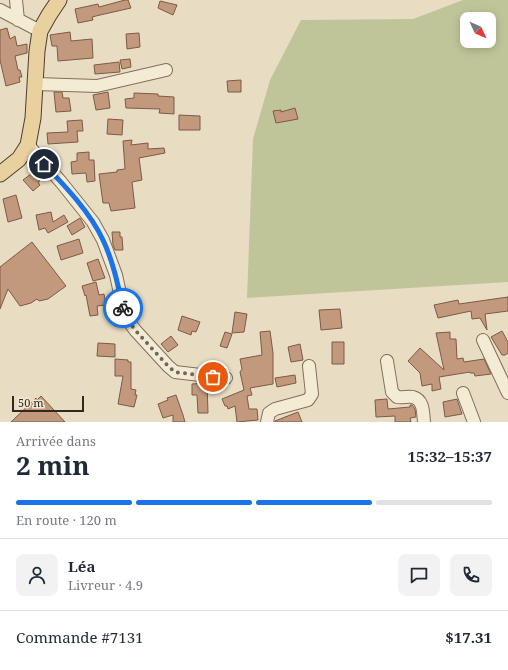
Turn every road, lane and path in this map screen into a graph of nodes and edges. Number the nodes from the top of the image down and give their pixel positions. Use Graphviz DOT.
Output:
graph roads {
  1 [pos="16,0"];
  2 [pos="59,0"];
  3 [pos="0,10"];
  4 [pos="18,20"];
  5 [pos="40,31"];
  6 [pos="166,70"];
  7 [pos="36,84"];
  8 [pos="28,144"];
  9 [pos="0,174"];
  10 [pos="483,340"];
  11 [pos="387,361"];
  12 [pos="309,366"];
  13 [pos="226,378"];
  14 [pos="463,393"];
  15 [pos="508,393"];
  16 [pos="268,422"];
  17 [pos="424,422"];
  18 [pos="474,422"];
  1 -- 4 [label="street"];
  2 -- 5 [label="main road"];
  3 -- 4 [label="street"];
  4 -- 5 [label="street"];
  5 -- 7 [label="main road"];
  6 -- 7 [label="street"];
  7 -- 8 [label="main road"];
  8 -- 9 [label="main road"];
  8 -- 13 [label="street"];
  10 -- 15 [label="street"];
  11 -- 17 [label="street"];
  12 -- 16 [label="street"];
  14 -- 18 [label="street"];
}
